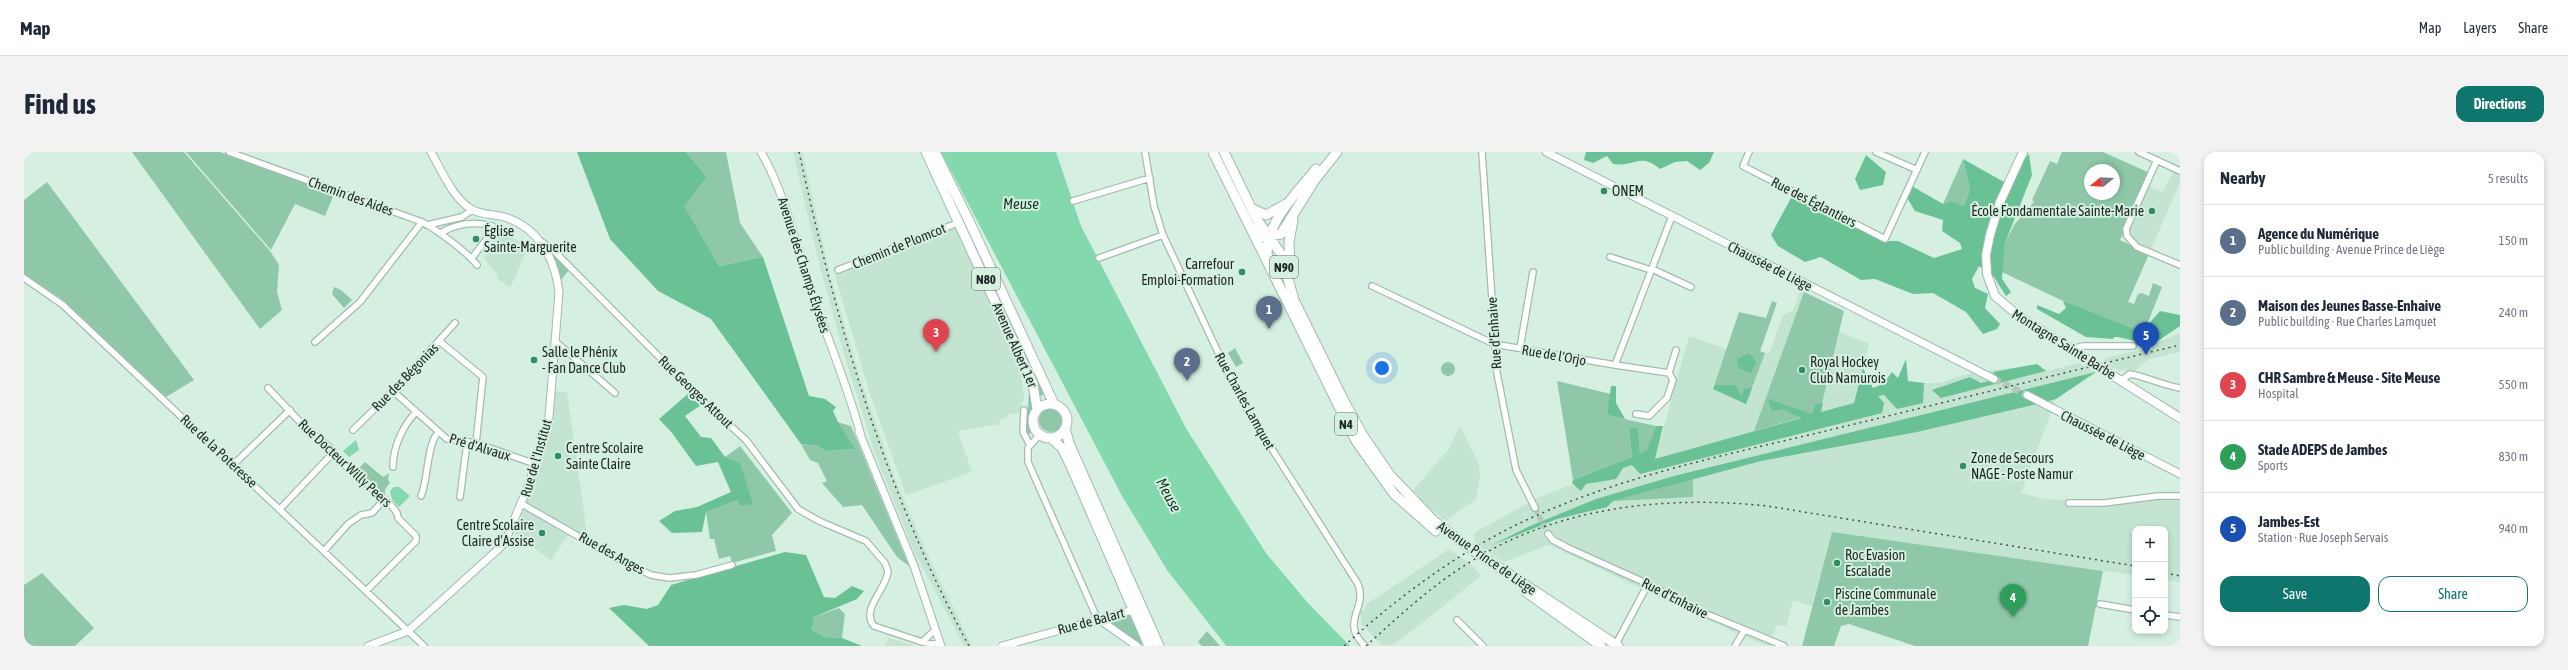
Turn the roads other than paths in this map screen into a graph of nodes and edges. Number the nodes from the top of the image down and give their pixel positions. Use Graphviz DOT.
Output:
graph roads {
  1 [pos="229,152"];
  2 [pos="431,152"];
  3 [pos="761,152"];
  4 [pos="926,152"];
  5 [pos="935,152"];
  6 [pos="1145,152"];
  7 [pos="1212,152"];
  8 [pos="1224,152"];
  9 [pos="1329,152"];
  10 [pos="1336,152"];
  11 [pos="1482,152"];
  12 [pos="1546,152"];
  13 [pos="1749,152"];
  14 [pos="1876,152"];
  15 [pos="1925,152"];
  16 [pos="2023,152"];
  17 [pos="2139,152"];
  18 [pos="2157,160"];
  19 [pos="1917,170"];
  20 [pos="2180,171"];
  21 [pos="1150,178"];
  22 [pos="1073,201"];
  23 [pos="1291,201"];
  24 [pos="1251,208"];
  25 [pos="472,210"];
  26 [pos="1295,213"];
  27 [pos="1672,216"];
  28 [pos="965,221"];
  29 [pos="1246,222"];
  30 [pos="424,223"];
  31 [pos="440,233"];
  32 [pos="1163,234"];
  33 [pos="1270,237"];
  34 [pos="542,242"];
  35 [pos="973,250"];
  36 [pos="984,251"];
  37 [pos="1610,257"];
  38 [pos="472,258"];
  39 [pos="1099,258"];
  40 [pos="477,265"];
  41 [pos="2180,265"];
  42 [pos="1269,267"];
  43 [pos="838,270"];
  44 [pos="1652,270"];
  45 [pos="1533,272"];
  46 [pos="24,278"];
  47 [pos="1372,286"];
  48 [pos="1691,286"];
  49 [pos="1294,300"];
  50 [pos="455,323"];
  51 [pos="439,341"];
  52 [pos="315,342"];
  53 [pos="556,342"];
  54 [pos="1494,344"];
  55 [pos="2133,346"];
  56 [pos="1520,348"];
  57 [pos="2072,349"];
  58 [pos="1676,350"];
  59 [pos="1615,365"];
  60 [pos="1669,373"];
  61 [pos="1994,379"];
  62 [pos="2122,380"];
  63 [pos="268,388"];
  64 [pos="2180,388"];
  65 [pos="393,391"];
  66 [pos="615,394"];
  67 [pos="2027,396"];
  68 [pos="1054,404"];
  69 [pos="1037,409"];
  70 [pos="290,410"];
  71 [pos="1024,410"];
  72 [pos="416,412"];
  73 [pos="1636,414"];
  74 [pos="2180,418"];
  75 [pos="1065,428"];
  76 [pos="353,430"];
  77 [pos="438,433"];
  78 [pos="1040,434"];
  79 [pos="1051,438"];
  80 [pos="467,443"];
  81 [pos="476,443"];
  82 [pos="1030,445"];
  83 [pos="332,454"];
  84 [pos="1375,462"];
  85 [pos="535,464"];
  86 [pos="233,465"];
  87 [pos="393,466"];
  88 [pos="2180,474"];
  89 [pos="421,496"];
  90 [pos="2180,496"];
  91 [pos="460,497"];
  92 [pos="385,502"];
  93 [pos="2069,503"];
  94 [pos="522,504"];
  95 [pos="280,508"];
  96 [pos="1535,508"];
  97 [pos="1548,534"];
  98 [pos="324,551"];
  99 [pos="732,565"];
  100 [pos="1648,584"];
  101 [pos="366,591"];
  102 [pos="2100,604"];
  103 [pos="1137,607"];
  104 [pos="2132,609"];
  105 [pos="2168,615"];
  106 [pos="2180,617"];
  107 [pos="1098,618"];
  108 [pos="1457,620"];
  109 [pos="935,630"];
  110 [pos="1744,630"];
  111 [pos="408,631"];
  112 [pos="922,642"];
  113 [pos="1617,645"];
  114 [pos="368,646"];
  115 [pos="424,646"];
  116 [pos="942,646"];
  117 [pos="1002,646"];
  118 [pos="1137,646"];
  119 [pos="1149,646"];
  120 [pos="1159,646"];
  121 [pos="1365,646"];
  122 [pos="1483,646"];
  123 [pos="1601,646"];
  124 [pos="1735,646"];
  125 [pos="1784,646"];
  1 -- 30 [label="street, Chemin des Aides"];
  2 -- 25 [label="street"];
  3 -- 109 [label="street, Avenue des Champs Élysées"];
  4 -- 28 [label="main road, Avenue Albert 1er / N80"];
  5 -- 28 [label="main road, Avenue Albert 1er / N80"];
  6 -- 21 [label="street, Rue Charles Lamquet"];
  7 -- 29 [label="main road, Avenue Prince de Liège / N90"];
  8 -- 24 [label="main road, Avenue Prince de Liège / N90"];
  9 -- 23 [label="main road, N4"];
  10 -- 26 [label="main road, N4"];
  11 -- 54 [label="street, Rue d'Enhaive"];
  12 -- 27 [label="street, Chaussée de Liège"];
  13 -- 19 [label="street, Rue des Églantiers"];
  14 -- 19 [label="street"];
  15 -- 19 [label="street"];
  16 -- 57 [label="main road, Montagne Sainte Barbe"];
  17 -- 18 [label="street"];
  18 -- 20 [label="street"];
  18 -- 41 [label="street"];
  21 -- 22 [label="street"];
  21 -- 32 [label="street, Rue Charles Lamquet"];
  23 -- 24 [label="main road"];
  23 -- 33 [label="main road, N4"];
  24 -- 33 [label="main road, Avenue Prince de Liège / N90"];
  25 -- 30 [label="street"];
  25 -- 34 [label="street"];
  26 -- 33 [label="main road"];
  26 -- 49 [label="main road, N4"];
  27 -- 44 [label="street"];
  27 -- 61 [label="street, Chaussée de Liège"];
  28 -- 35 [label="main road, Avenue Albert 1er / N80"];
  28 -- 36 [label="main road, Avenue Albert 1er / N80"];
  28 -- 43 [label="street, Chemin de Plomcot"];
  29 -- 33 [label="main road"];
  29 -- 42 [label="main road, Avenue Prince de Liège / N90"];
  30 -- 31 [label="street, Chemin des Aides"];
  30 -- 52 [label="street"];
  31 -- 38 [label="street, Chemin des Aides"];
  31 -- 38 [label="street"];
  32 -- 39 [label="street"];
  32 -- 121 [label="street, Rue Charles Lamquet"];
  33 -- 42 [label="main road, N4"];
  33 -- 49 [label="main road, Avenue Prince de Liège / N90"];
  34 -- 53 [label="street, Rue de l'Institut"];
  34 -- 112 [label="street, Rue Georges Attout"];
  35 -- 36 [label="main road"];
  35 -- 69 [label="main road, Avenue Albert 1er / N80"];
  36 -- 68 [label="main road, Avenue Albert 1er / N80"];
  37 -- 44 [label="street"];
  38 -- 40 [label="street, Chemin des Aides"];
  42 -- 84 [label="main road, Avenue Prince de Liège / N4"];
  44 -- 48 [label="street"];
  44 -- 59 [label="street"];
  45 -- 56 [label="street"];
  46 -- 86 [label="street, Rue de la Poteresse"];
  47 -- 54 [label="street, Rue de l'Orjo"];
  49 -- 84 [label="main road, Avenue Prince de Liège / N4"];
  50 -- 51 [label="street, Rue des Bégonias"];
  51 -- 65 [label="street, Rue des Bégonias"];
  51 -- 81 [label="street"];
  53 -- 66 [label="street"];
  53 -- 85 [label="street, Rue de l'Institut"];
  54 -- 56 [label="street, Rue de l'Orjo"];
  54 -- 96 [label="street, Rue d'Enhaive"];
  55 -- 57 [label="street"];
  56 -- 59 [label="street, Rue de l'Orjo"];
  57 -- 62 [label="main road, Montagne Sainte Barbe"];
  58 -- 60 [label="street"];
  59 -- 60 [label="street, Rue de l'Orjo"];
  60 -- 73 [label="street"];
  62 -- 64 [label="street, Montagne Sainte Barbe"];
  62 -- 74 [label="main road, Montagne Sainte Barbe"];
  63 -- 70 [label="street, Rue Docteur Willy Peers"];
  65 -- 72 [label="street, Pré d'Alvaux"];
  65 -- 76 [label="street, Rue des Bégonias"];
  67 -- 88 [label="street, Chaussée de Liège"];
  68 -- 69 [label="main road, Avenue Albert 1er"];
  68 -- 75 [label="main road, Avenue Albert 1er"];
  69 -- 78 [label="main road, Avenue Albert 1er"];
  70 -- 83 [label="street, Rue Docteur Willy Peers"];
  70 -- 86 [label="street"];
  71 -- 82 [label="street, Avenue Albert 1er"];
  72 -- 77 [label="street, Pré d'Alvaux"];
  72 -- 87 [label="street"];
  75 -- 79 [label="main road"];
  75 -- 103 [label="main road, Avenue Albert 1er"];
  77 -- 80 [label="street, Pré d'Alvaux"];
  77 -- 89 [label="street"];
  78 -- 79 [label="main road, Avenue Albert 1er"];
  78 -- 82 [label="street"];
  79 -- 103 [label="main road, Avenue Albert 1er"];
  80 -- 81 [label="street, Pré d'Alvaux"];
  80 -- 91 [label="street"];
  81 -- 85 [label="street, Pré d'Alvaux"];
  82 -- 107 [label="street, Avenue Albert 1er"];
  83 -- 92 [label="street, Rue Docteur Willy Peers"];
  83 -- 95 [label="street"];
  84 -- 113 [label="main road, Avenue Prince de Liège / N4"];
  84 -- 123 [label="main road, Avenue Prince de Liège / N4"];
  85 -- 94 [label="street, Rue de l'Institut"];
  86 -- 95 [label="street, Rue de la Poteresse"];
  90 -- 93 [label="street"];
  92 -- 98 [label="street"];
  92 -- 101 [label="street, Rue Docteur Willy Peers"];
  94 -- 99 [label="street, Rue des Anges"];
  94 -- 111 [label="street, Rue de l'Institut"];
  95 -- 98 [label="street, Rue de la Poteresse"];
  97 -- 100 [label="street, Rue d'Enhaive"];
  98 -- 101 [label="street, Rue de la Poteresse"];
  100 -- 110 [label="street, Rue d'Enhaive"];
  100 -- 113 [label="street"];
  101 -- 111 [label="street, Rue de la Poteresse"];
  102 -- 104 [label="street"];
  103 -- 107 [label="street, Rue de Balart"];
  103 -- 119 [label="main road, Avenue Albert 1er"];
  103 -- 120 [label="main road"];
  105 -- 106 [label="street"];
  107 -- 117 [label="street, Rue de Balart"];
  107 -- 118 [label="street"];
  108 -- 122 [label="street"];
  109 -- 112 [label="street"];
  109 -- 116 [label="street, Avenue des Champs Élysées"];
  110 -- 124 [label="street"];
  110 -- 125 [label="street, Rue d'Enhaive"];
  111 -- 114 [label="street"];
  111 -- 115 [label="street, Rue de la Poteresse"];
  112 -- 116 [label="street"];
}
